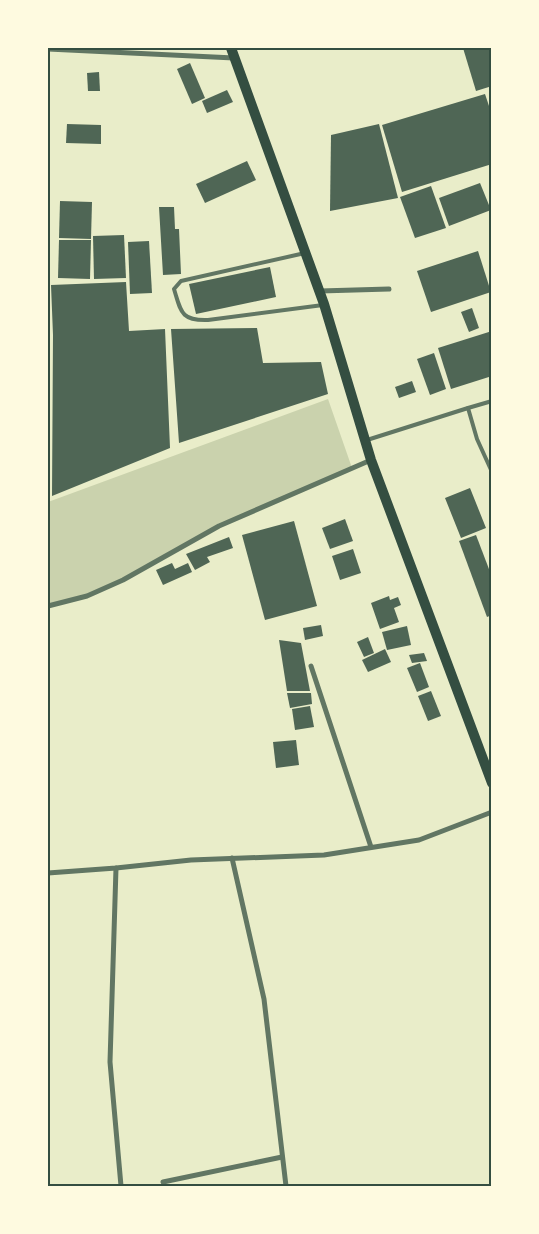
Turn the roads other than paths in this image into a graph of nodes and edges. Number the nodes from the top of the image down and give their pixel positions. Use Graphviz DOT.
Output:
graph roads {
  1 [pos="48,49"];
  2 [pos="233,53"];
  3 [pos="305,253"];
  4 [pos="389,289"];
  5 [pos="320,291"];
  6 [pos="324,304"];
  7 [pos="492,401"];
  8 [pos="468,408"];
  9 [pos="365,441"];
  10 [pos="371,460"];
  11 [pos="492,472"];
  12 [pos="48,606"];
  13 [pos="311,666"];
  14 [pos="492,783"];
  15 [pos="492,812"];
  16 [pos="372,847"];
  17 [pos="232,858"];
  18 [pos="116,868"];
  19 [pos="48,873"];
  20 [pos="282,1157"];
  21 [pos="162,1182"];
  22 [pos="121,1186"];
  23 [pos="286,1186"];
  1 -- 2 [label="street"];
  2 -- 3 [label="main road"];
  3 -- 5 [label="main road"];
  3 -- 6 [label="lane"];
  4 -- 5 [label="street"];
  5 -- 6 [label="main road"];
  6 -- 9 [label="main road"];
  7 -- 8 [label="lane"];
  8 -- 9 [label="lane"];
  8 -- 11 [label="lane"];
  9 -- 10 [label="main road"];
  10 -- 12 [label="street"];
  10 -- 14 [label="main road"];
  13 -- 16 [label="street"];
  15 -- 16 [label="street"];
  16 -- 17 [label="street"];
  17 -- 18 [label="street"];
  17 -- 20 [label="street"];
  18 -- 19 [label="street"];
  18 -- 22 [label="street"];
  20 -- 21 [label="street"];
  20 -- 23 [label="street"];
}
